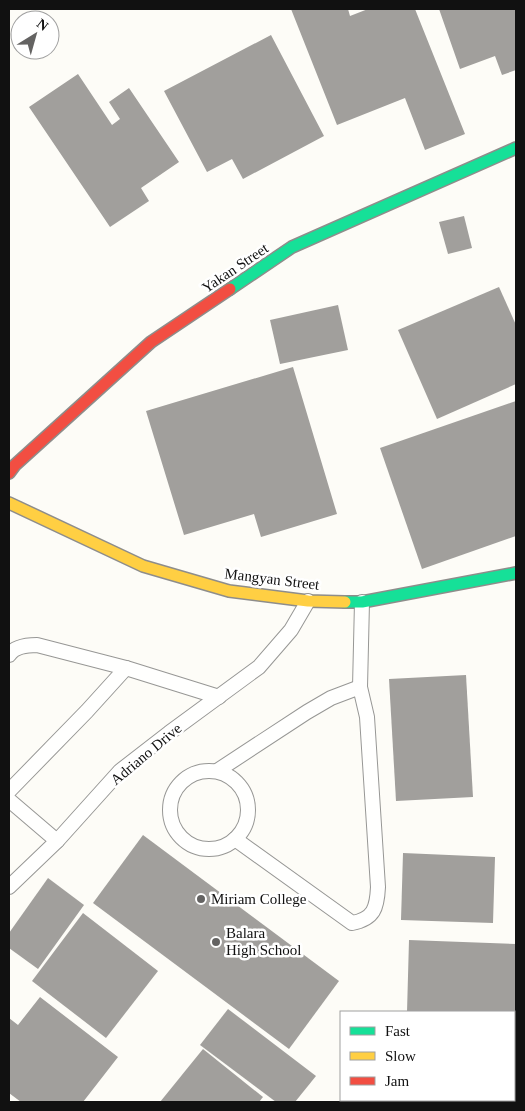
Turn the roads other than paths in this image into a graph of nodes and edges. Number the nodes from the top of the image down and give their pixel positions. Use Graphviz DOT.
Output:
graph roads {
  1 [pos="516,148"];
  2 [pos="9,473"];
  3 [pos="9,503"];
  4 [pos="516,573"];
  5 [pos="308,601"];
  6 [pos="362,602"];
  7 [pos="9,655"];
  8 [pos="126,668"];
  9 [pos="360,687"];
  10 [pos="219,697"];
  11 [pos="217,771"];
  12 [pos="9,791"];
  13 [pos="9,800"];
  14 [pos="235,839"];
  15 [pos="57,841"];
  16 [pos="9,887"];
  1 -- 2 [label="street, Yakan Street"];
  3 -- 5 [label="street, Mangyan Street"];
  4 -- 6 [label="street, Mangyan Street"];
  5 -- 6 [label="street, Mangyan Street"];
  5 -- 10 [label="lane, Adriano Drive"];
  6 -- 9 [label="lane"];
  7 -- 8 [label="lane"];
  8 -- 10 [label="lane"];
  8 -- 12 [label="lane"];
  9 -- 11 [label="lane"];
  9 -- 14 [label="lane"];
  10 -- 15 [label="lane, Adriano Drive"];
  11 -- 14 [label="lane"];
  11 -- 14 [label="lane"];
  13 -- 15 [label="lane"];
  15 -- 16 [label="lane, Adriano Drive"];
}
